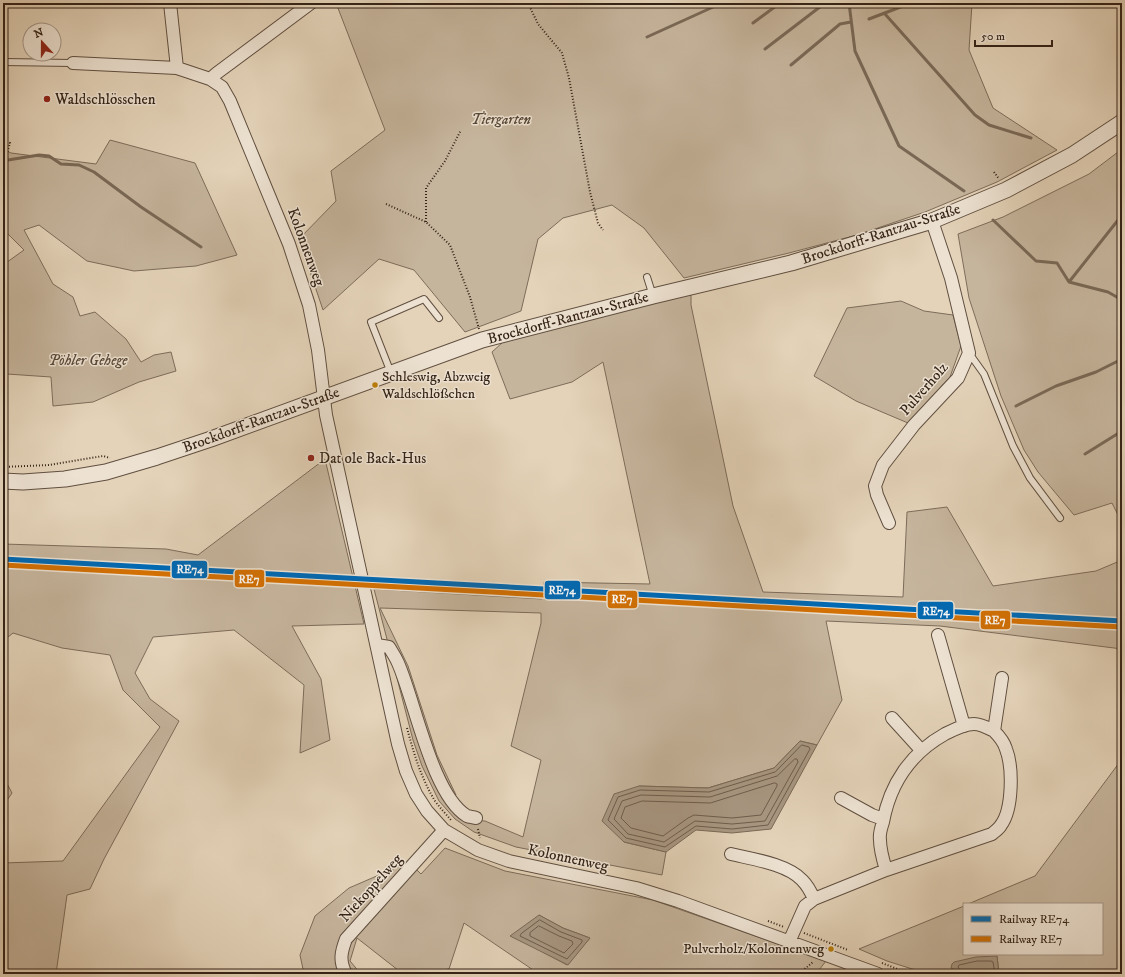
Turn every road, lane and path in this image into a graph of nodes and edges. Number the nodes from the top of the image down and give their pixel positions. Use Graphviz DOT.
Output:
graph roads {
  1 [pos="170,3"];
  2 [pos="311,3"];
  3 [pos="528,3"];
  4 [pos="3,62"];
  5 [pos="73,63"];
  6 [pos="177,68"];
  7 [pos="210,79"];
  8 [pos="1122,122"];
  9 [pos="461,130"];
  10 [pos="3,137"];
  11 [pos="4,166"];
  12 [pos="386,204"];
  13 [pos="932,221"];
  14 [pos="426,222"];
  15 [pos="603,230"];
  16 [pos="647,277"];
  17 [pos="653,296"];
  18 [pos="439,318"];
  19 [pos="482,340"];
  20 [pos="969,353"];
  21 [pos="391,373"];
  22 [pos="325,397"];
  23 [pos="110,458"];
  24 [pos="3,466"];
  25 [pos="3,481"];
  26 [pos="1060,518"];
  27 [pos="889,523"];
  28 [pos="938,635"];
  29 [pos="377,645"];
  30 [pos="1002,678"];
  31 [pos="892,718"];
  32 [pos="964,726"];
  33 [pos="407,727"];
  34 [pos="994,731"];
  35 [pos="921,750"];
  36 [pos="841,798"];
  37 [pos="476,818"];
  38 [pos="883,819"];
  39 [pos="449,827"];
  40 [pos="473,836"];
  41 [pos="731,854"];
  42 [pos="886,870"];
  43 [pos="814,899"];
  44 [pos="764,920"];
  45 [pos="794,930"];
  46 [pos="789,942"];
  47 [pos="818,952"];
  48 [pos="853,952"];
  49 [pos="875,960"];
  50 [pos="346,974"];
  51 [pos="794,974"];
  52 [pos="878,974"];
  53 [pos="921,974"];
  1 -- 6 [label="street"];
  2 -- 7 [label="street"];
  3 -- 15 [label="path"];
  4 -- 5 [label="lane, Kolonnenweg"];
  5 -- 6 [label="street, Kolonnenweg"];
  6 -- 7 [label="street, Kolonnenweg"];
  7 -- 22 [label="street, Kolonnenweg"];
  8 -- 13 [label="street, Brockdorff-Rantzau-Straße"];
  9 -- 14 [label="path"];
  10 -- 11 [label="path"];
  12 -- 14 [label="path"];
  13 -- 17 [label="street, Brockdorff-Rantzau-Straße"];
  13 -- 20 [label="street"];
  14 -- 19 [label="path"];
  16 -- 17 [label="lane"];
  17 -- 19 [label="street, Brockdorff-Rantzau-Straße"];
  18 -- 21 [label="lane"];
  19 -- 21 [label="street, Brockdorff-Rantzau-Straße"];
  20 -- 26 [label="lane"];
  20 -- 27 [label="street, Pulverholz"];
  21 -- 22 [label="street, Brockdorff-Rantzau-Straße"];
  22 -- 25 [label="street, Brockdorff-Rantzau-Straße"];
  22 -- 29 [label="street, Kolonnenweg"];
  23 -- 24 [label="path"];
  28 -- 32 [label="street"];
  29 -- 37 [label="street"];
  29 -- 39 [label="street, Kolonnenweg"];
  30 -- 34 [label="street"];
  31 -- 35 [label="street"];
  32 -- 34 [label="street"];
  32 -- 35 [label="street"];
  33 -- 39 [label="path"];
  34 -- 42 [label="street"];
  35 -- 38 [label="street"];
  36 -- 38 [label="street"];
  37 -- 40 [label="path"];
  38 -- 42 [label="street"];
  39 -- 46 [label="street, Kolonnenweg"];
  39 -- 50 [label="street, Niekoppelweg"];
  41 -- 43 [label="street"];
  42 -- 43 [label="street"];
  43 -- 45 [label="street"];
  44 -- 45 [label="path"];
  45 -- 46 [label="street"];
  45 -- 48 [label="path"];
  46 -- 47 [label="street, Kolonnenweg"];
  47 -- 51 [label="path"];
  47 -- 52 [label="street, Kolonnenweg"];
  49 -- 53 [label="path"];
}
